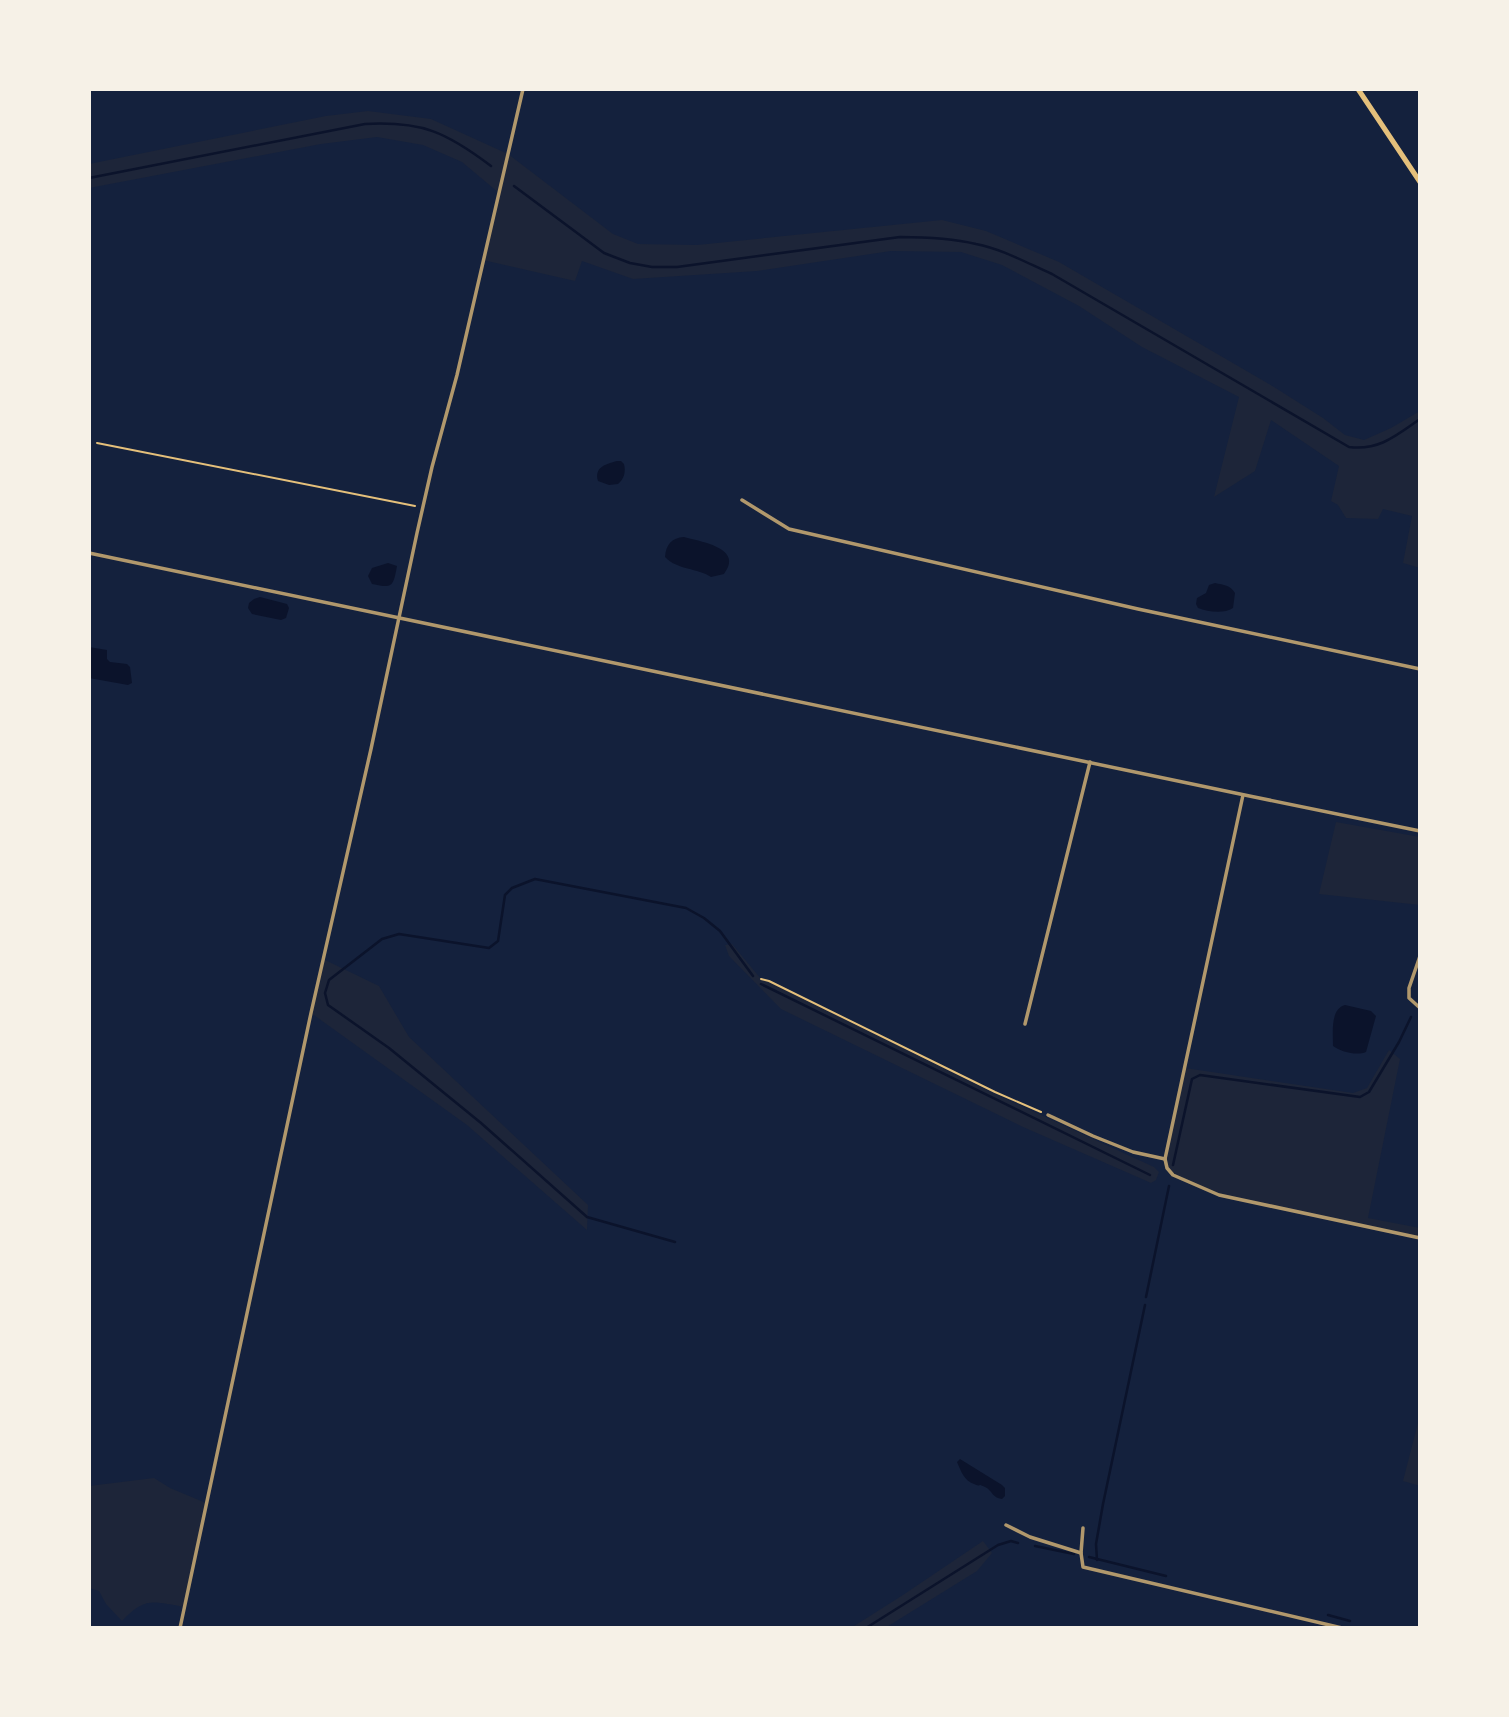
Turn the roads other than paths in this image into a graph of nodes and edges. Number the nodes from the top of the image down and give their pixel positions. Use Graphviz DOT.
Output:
graph roads {
  1 [pos="523,89"];
  2 [pos="1357,89"];
  3 [pos="1420,182"];
  4 [pos="742,500"];
  5 [pos="89,553"];
  6 [pos="401,617"];
  7 [pos="1420,669"];
  8 [pos="1090,762"];
  9 [pos="1243,795"];
  10 [pos="1420,831"];
  11 [pos="1420,956"];
  12 [pos="1420,1008"];
  13 [pos="1025,1024"];
  14 [pos="1048,1115"];
  15 [pos="1165,1159"];
  16 [pos="1420,1238"];
  17 [pos="1006,1525"];
  18 [pos="1083,1528"];
  19 [pos="1082,1553"];
  20 [pos="180,1628"];
  21 [pos="1342,1628"];
  1 -- 6 [label="street"];
  2 -- 3 [label="main road"];
  4 -- 7 [label="street"];
  5 -- 6 [label="street"];
  6 -- 8 [label="street"];
  6 -- 20 [label="street"];
  8 -- 9 [label="street"];
  8 -- 13 [label="street"];
  9 -- 10 [label="street"];
  9 -- 15 [label="street"];
  11 -- 12 [label="street"];
  14 -- 15 [label="street"];
  15 -- 16 [label="street"];
  17 -- 19 [label="street"];
  18 -- 19 [label="street"];
  19 -- 21 [label="street"];
}
